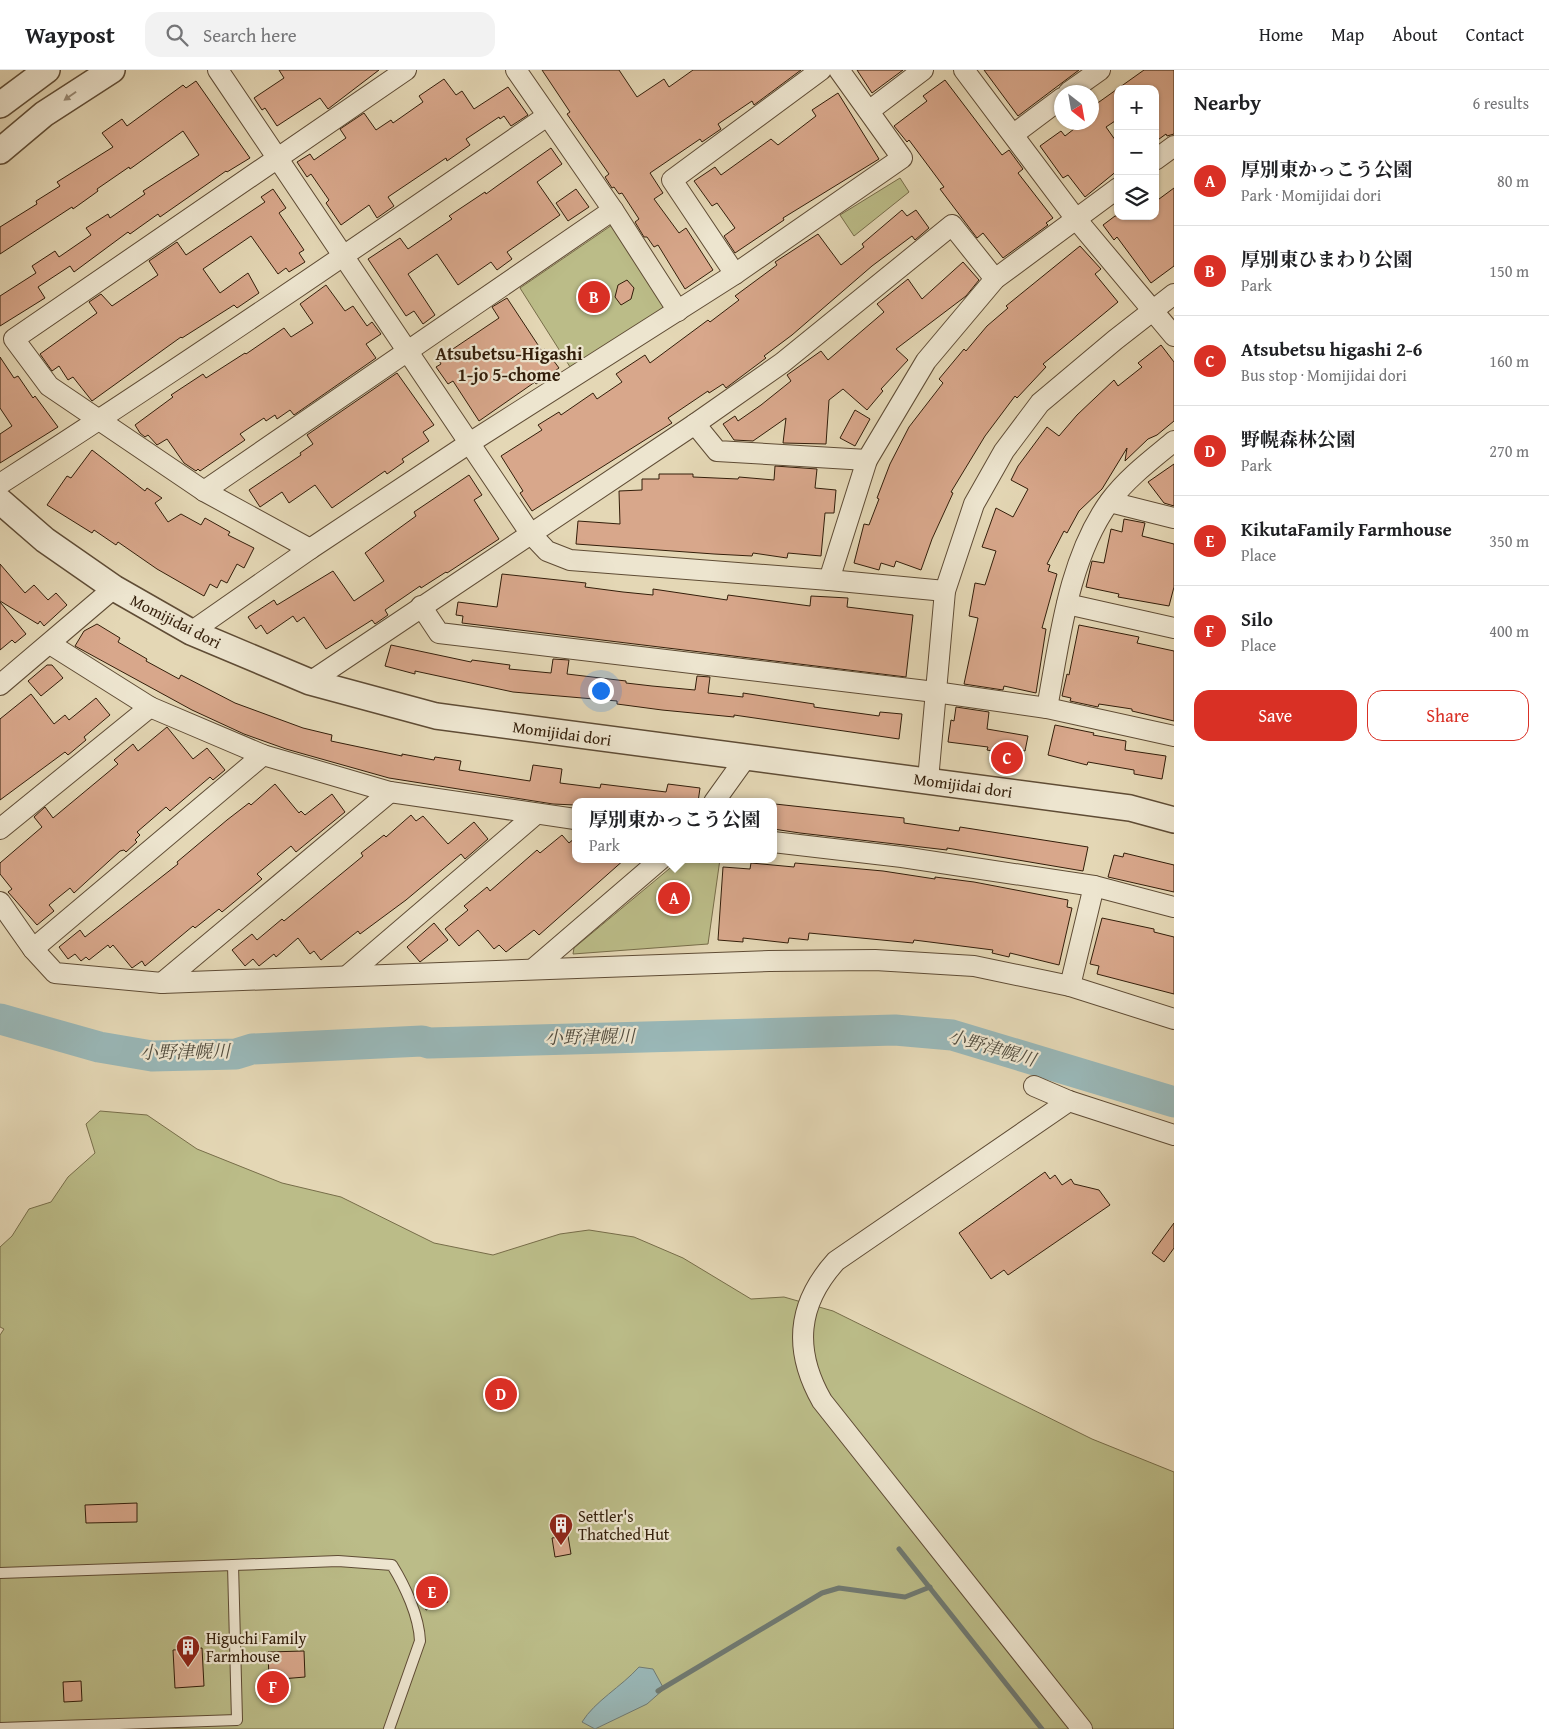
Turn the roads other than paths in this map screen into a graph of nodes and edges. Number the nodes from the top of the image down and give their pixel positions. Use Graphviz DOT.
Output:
graph roads {
  1 [pos="47,70"];
  2 [pos="112,70"];
  3 [pos="218,70"];
  4 [pos="406,70"];
  5 [pos="516,70"];
  6 [pos="821,70"];
  7 [pos="839,70"];
  8 [pos="923,70"];
  9 [pos="964,70"];
  10 [pos="1100,70"];
  11 [pos="1079,85"];
  12 [pos="1054,104"];
  13 [pos="0,105"];
  14 [pos="869,112"];
  15 [pos="547,116"];
  16 [pos="1014,134"];
  17 [pos="1174,146"];
  18 [pos="0,151"];
  19 [pos="1159,157"];
  20 [pos="278,158"];
  21 [pos="1114,191"];
  22 [pos="613,210"];
  23 [pos="1076,219"];
  24 [pos="344,256"];
  25 [pos="735,274"];
  26 [pos="995,279"];
  27 [pos="1174,294"];
  28 [pos="1154,310"];
  29 [pos="678,311"];
  30 [pos="1174,336"];
  31 [pos="407,350"];
  32 [pos="100,420"];
  33 [pos="695,424"];
  34 [pos="1174,441"];
  35 [pos="470,442"];
  36 [pos="867,460"];
  37 [pos="0,484"];
  38 [pos="204,491"];
  39 [pos="0,501"];
  40 [pos="1110,502"];
  41 [pos="1174,518"];
  42 [pos="530,533"];
  43 [pos="310,548"];
  44 [pos="829,580"];
  45 [pos="114,588"];
  46 [pos="946,592"];
  47 [pos="1067,604"];
  48 [pos="421,606"];
  49 [pos="1174,628"];
  50 [pos="191,632"];
  51 [pos="50,644"];
  52 [pos="310,682"];
  53 [pos="0,686"];
  54 [pos="936,692"];
  55 [pos="150,706"];
  56 [pos="1047,708"];
  57 [pos="1174,736"];
  58 [pos="263,755"];
  59 [pos="747,756"];
  60 [pos="928,780"];
  61 [pos="390,792"];
  62 [pos="717,798"];
  63 [pos="535,815"];
  64 [pos="572,820"];
  65 [pos="1174,820"];
  66 [pos="0,828"];
  67 [pos="777,842"];
  68 [pos="656,863"];
  69 [pos="1094,886"];
  70 [pos="0,902"];
  71 [pos="1174,907"];
  72 [pos="33,949"];
  73 [pos="533,969"];
  74 [pos="348,975"];
  75 [pos="162,983"];
  76 [pos="1070,986"];
  77 [pos="1174,1019"];
  78 [pos="1034,1086"];
  79 [pos="1069,1101"];
  80 [pos="1174,1135"];
  81 [pos="233,1565"];
  82 [pos="0,1573"];
  83 [pos="238,1725"];
  84 [pos="0,1728"];
  85 [pos="389,1729"];
  86 [pos="1082,1729"];
  1 -- 13 [label="street"];
  2 -- 18 [label="street, one-way"];
  3 -- 20 [label="street"];
  4 -- 20 [label="street"];
  5 -- 15 [label="street"];
  6 -- 25 [label="street"];
  7 -- 14 [label="street"];
  8 -- 14 [label="street"];
  9 -- 16 [label="street"];
  10 -- 11 [label="street"];
  12 -- 16 [label="street"];
  14 -- 25 [label="street"];
  15 -- 22 [label="street"];
  15 -- 24 [label="street"];
  16 -- 23 [label="street"];
  17 -- 19 [label="street"];
  20 -- 24 [label="street"];
  20 -- 32 [label="street"];
  21 -- 23 [label="street"];
  22 -- 29 [label="street"];
  22 -- 31 [label="street"];
  23 -- 26 [label="street"];
  23 -- 28 [label="street"];
  24 -- 31 [label="street"];
  24 -- 32 [label="street"];
  25 -- 29 [label="street"];
  26 -- 33 [label="street"];
  26 -- 36 [label="street"];
  27 -- 28 [label="street"];
  28 -- 30 [label="street"];
  28 -- 46 [label="street"];
  29 -- 35 [label="street"];
  31 -- 35 [label="street"];
  31 -- 38 [label="street"];
  32 -- 37 [label="street"];
  32 -- 38 [label="street"];
  33 -- 36 [label="street"];
  33 -- 42 [label="street"];
  34 -- 40 [label="street"];
  35 -- 42 [label="street"];
  35 -- 43 [label="street"];
  36 -- 44 [label="street"];
  38 -- 43 [label="street"];
  39 -- 45 [label="street, Momijidai dori"];
  40 -- 41 [label="street"];
  40 -- 47 [label="street"];
  42 -- 44 [label="street"];
  42 -- 48 [label="street"];
  43 -- 50 [label="street"];
  44 -- 46 [label="street"];
  45 -- 50 [label="street, Momijidai dori"];
  45 -- 51 [label="street"];
  46 -- 54 [label="street"];
  47 -- 49 [label="street"];
  47 -- 56 [label="street"];
  48 -- 52 [label="street"];
  48 -- 54 [label="street"];
  50 -- 52 [label="street, Momijidai dori"];
  51 -- 53 [label="street"];
  51 -- 55 [label="street"];
  52 -- 59 [label="street, Momijidai dori"];
  54 -- 56 [label="street"];
  54 -- 60 [label="street"];
  55 -- 58 [label="street"];
  55 -- 66 [label="street"];
  56 -- 57 [label="street"];
  58 -- 61 [label="street"];
  58 -- 72 [label="street"];
  59 -- 60 [label="street, Momijidai dori"];
  59 -- 62 [label="street"];
  60 -- 65 [label="street, Momijidai dori"];
  61 -- 63 [label="street"];
  61 -- 75 [label="street"];
  63 -- 64 [label="street"];
  63 -- 74 [label="street"];
  67 -- 69 [label="street"];
  68 -- 73 [label="street"];
  69 -- 71 [label="street"];
  69 -- 76 [label="street"];
  70 -- 72 [label="street"];
  72 -- 75 [label="street"];
  73 -- 74 [label="street"];
  73 -- 76 [label="street"];
  74 -- 75 [label="street"];
  76 -- 77 [label="street"];
  78 -- 79 [label="street"];
  79 -- 80 [label="street"];
  79 -- 86 [label="street"];
  81 -- 82 [label="lane"];
  81 -- 83 [label="lane"];
  81 -- 85 [label="lane"];
  83 -- 84 [label="lane"];
}
